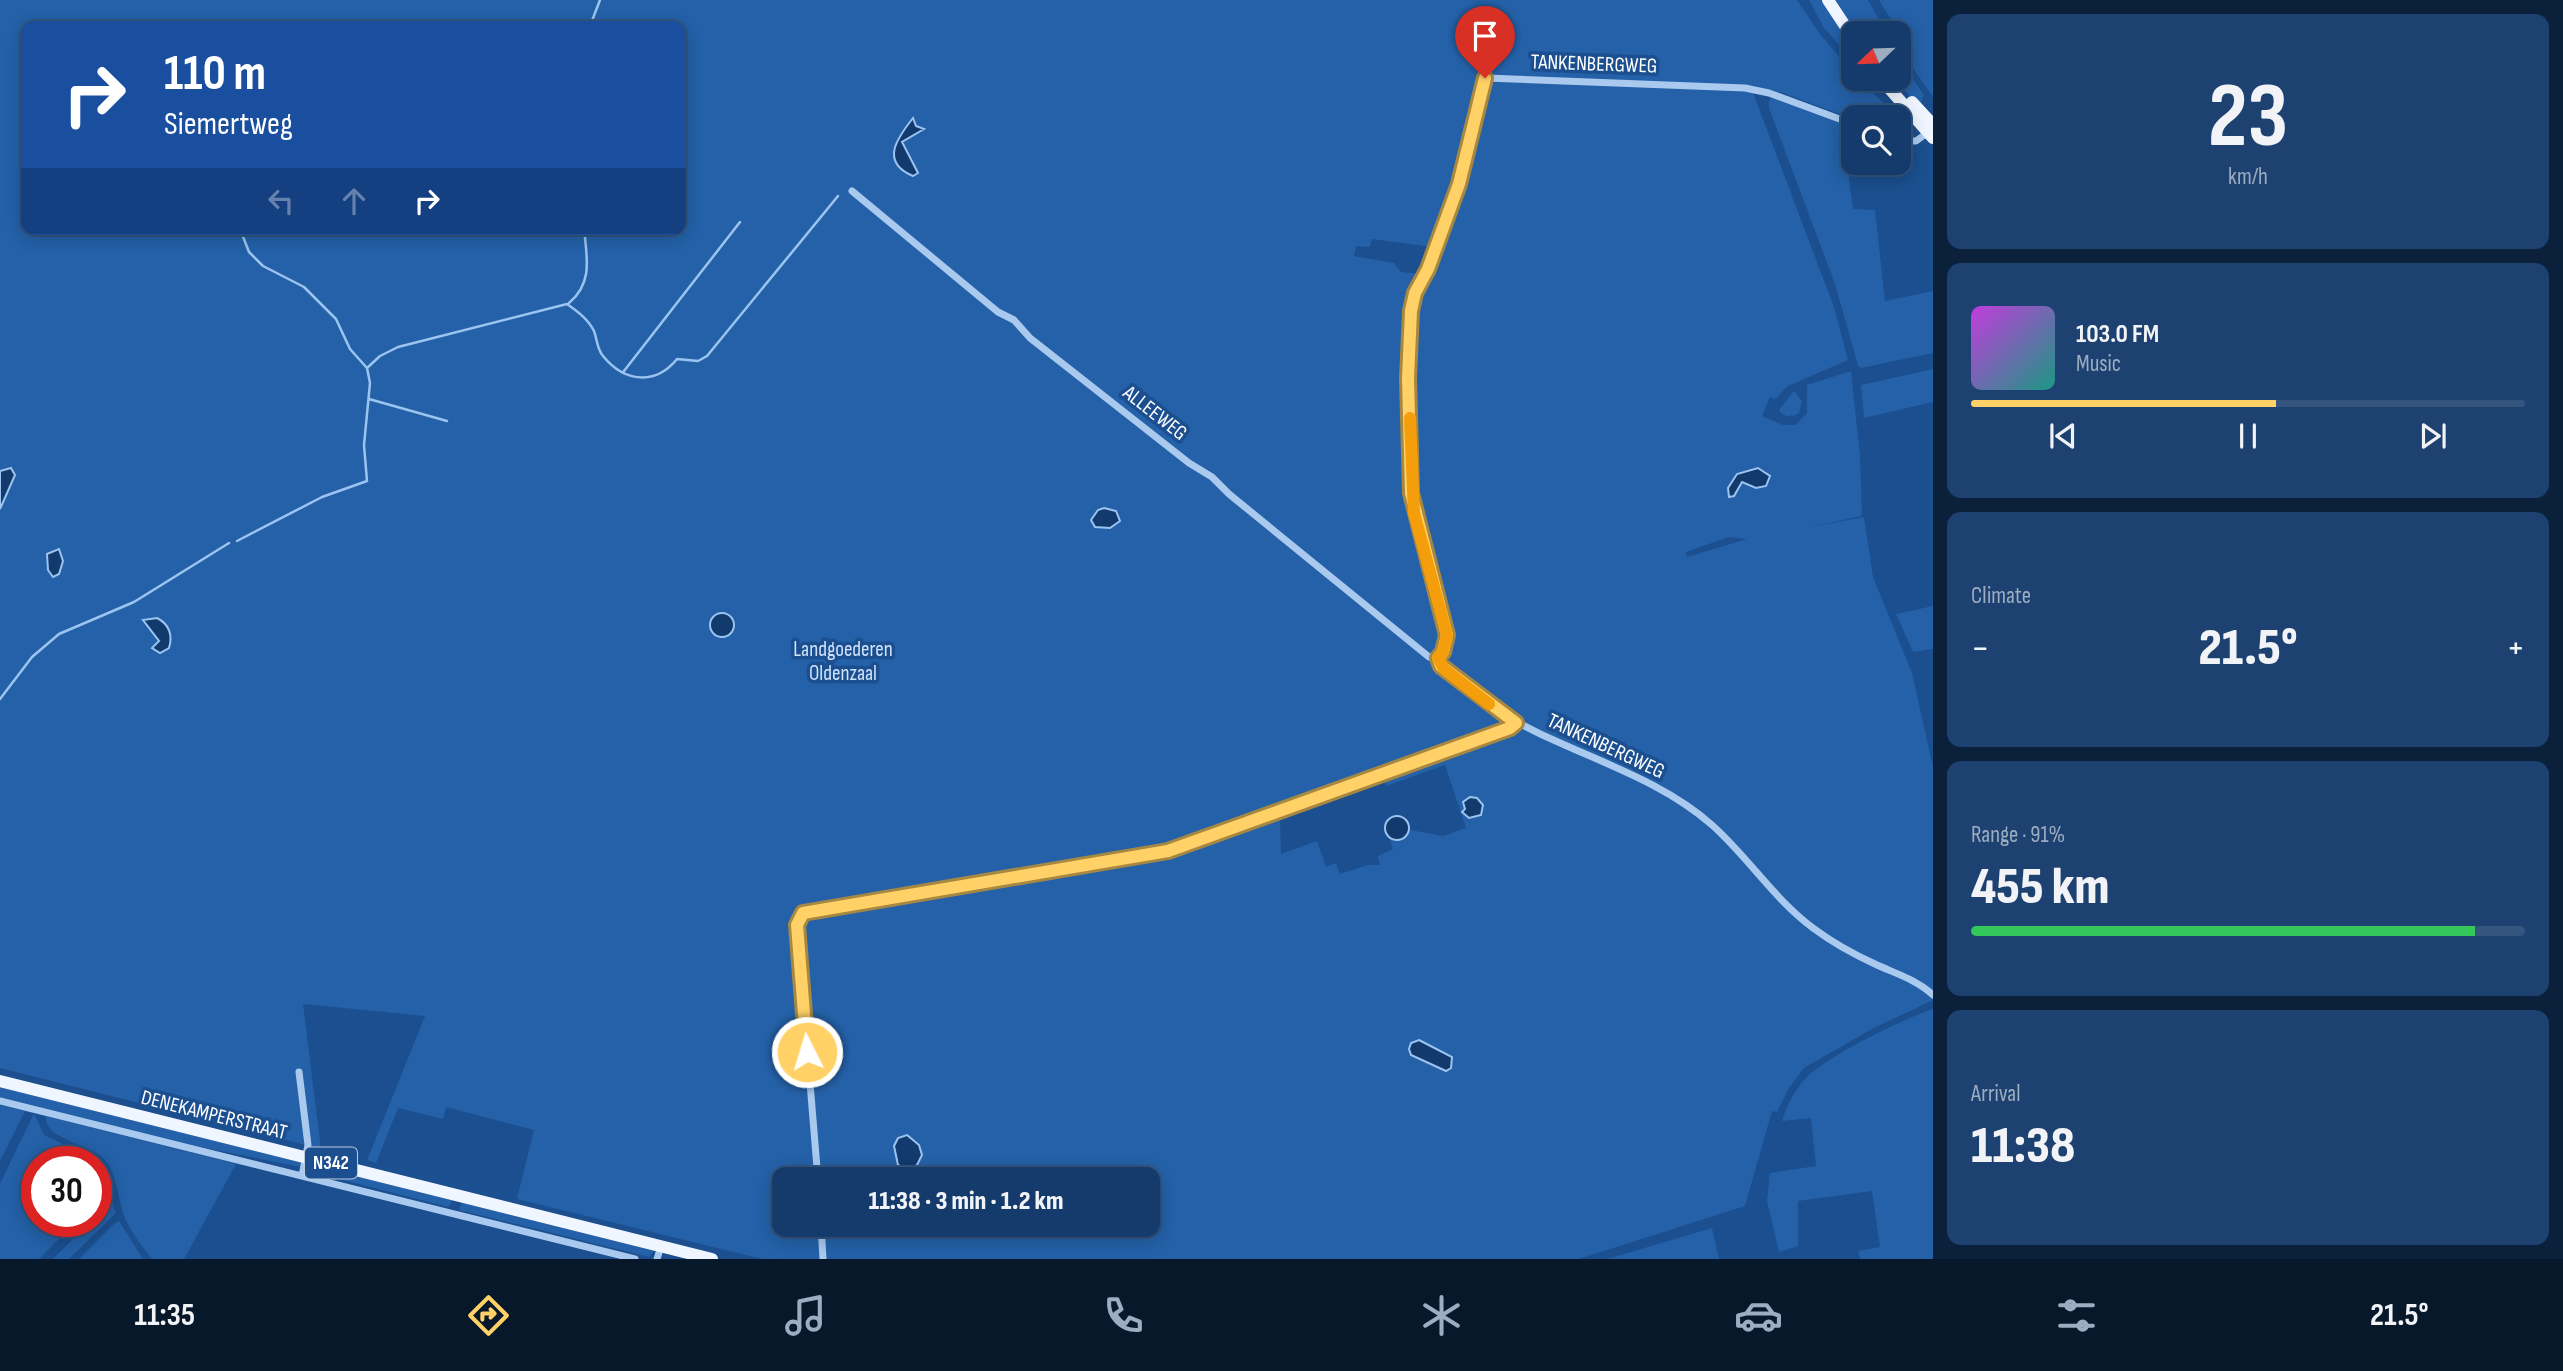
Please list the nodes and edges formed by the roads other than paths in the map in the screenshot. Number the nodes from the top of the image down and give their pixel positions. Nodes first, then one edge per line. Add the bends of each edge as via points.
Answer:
1 (1828, 0) edge
2 (1842, 21) edge
3 (1893, 91) edge
4 (1900, 91) edge
5 (1841, 120) edge
6 (1932, 131) edge
7 (1911, 141) edge
8 (852, 191) dead end
9 (1438, 658) junction
10 (1516, 723) junction
11 (1933, 995) edge
12 (299, 1072) dead end
13 (0, 1081) edge
14 (0, 1101) edge
15 (308, 1158) junction
16 (817, 1167) edge
17 (302, 1176) junction
18 (458, 1196) junction
19 (451, 1213) junction
20 (822, 1237) edge
21 (661, 1246) junction
22 (635, 1259) edge
23 (657, 1259) edge
24 (712, 1259) edge
25 (824, 1259) edge

1 - 2 main road
3 - 6 main road
4 - 6 main road
5 - 9 street, TANKENBERGWEG via 1745,88 1485,78 1459,184 1411,311 1411,493 1447,635
6 - 7 street
8 - 9 street, ALLEEWEG via 1429,656
9 - 10 street, TANKENBERGWEG via 1453,677
10 - 11 street, TANKENBERGWEG via 1667,794 1710,824 1814,929
10 - 16 street via 1168,851 803,913 797,925
12 - 15 street
13 - 15 main road, DENEKAMPERSTRAAT / N342
14 - 17 street, DENEKAMPERSTRAAT
15 - 17 street
15 - 18 main road, DENEKAMPERSTRAAT / N342
17 - 19 street, DENEKAMPERSTRAAT
18 - 19 street
18 - 21 main road, DENEKAMPERSTRAAT / N342
19 - 22 street, DENEKAMPERSTRAAT
20 - 25 street
21 - 23 street
21 - 24 main road, DENEKAMPERSTRAAT / N342

